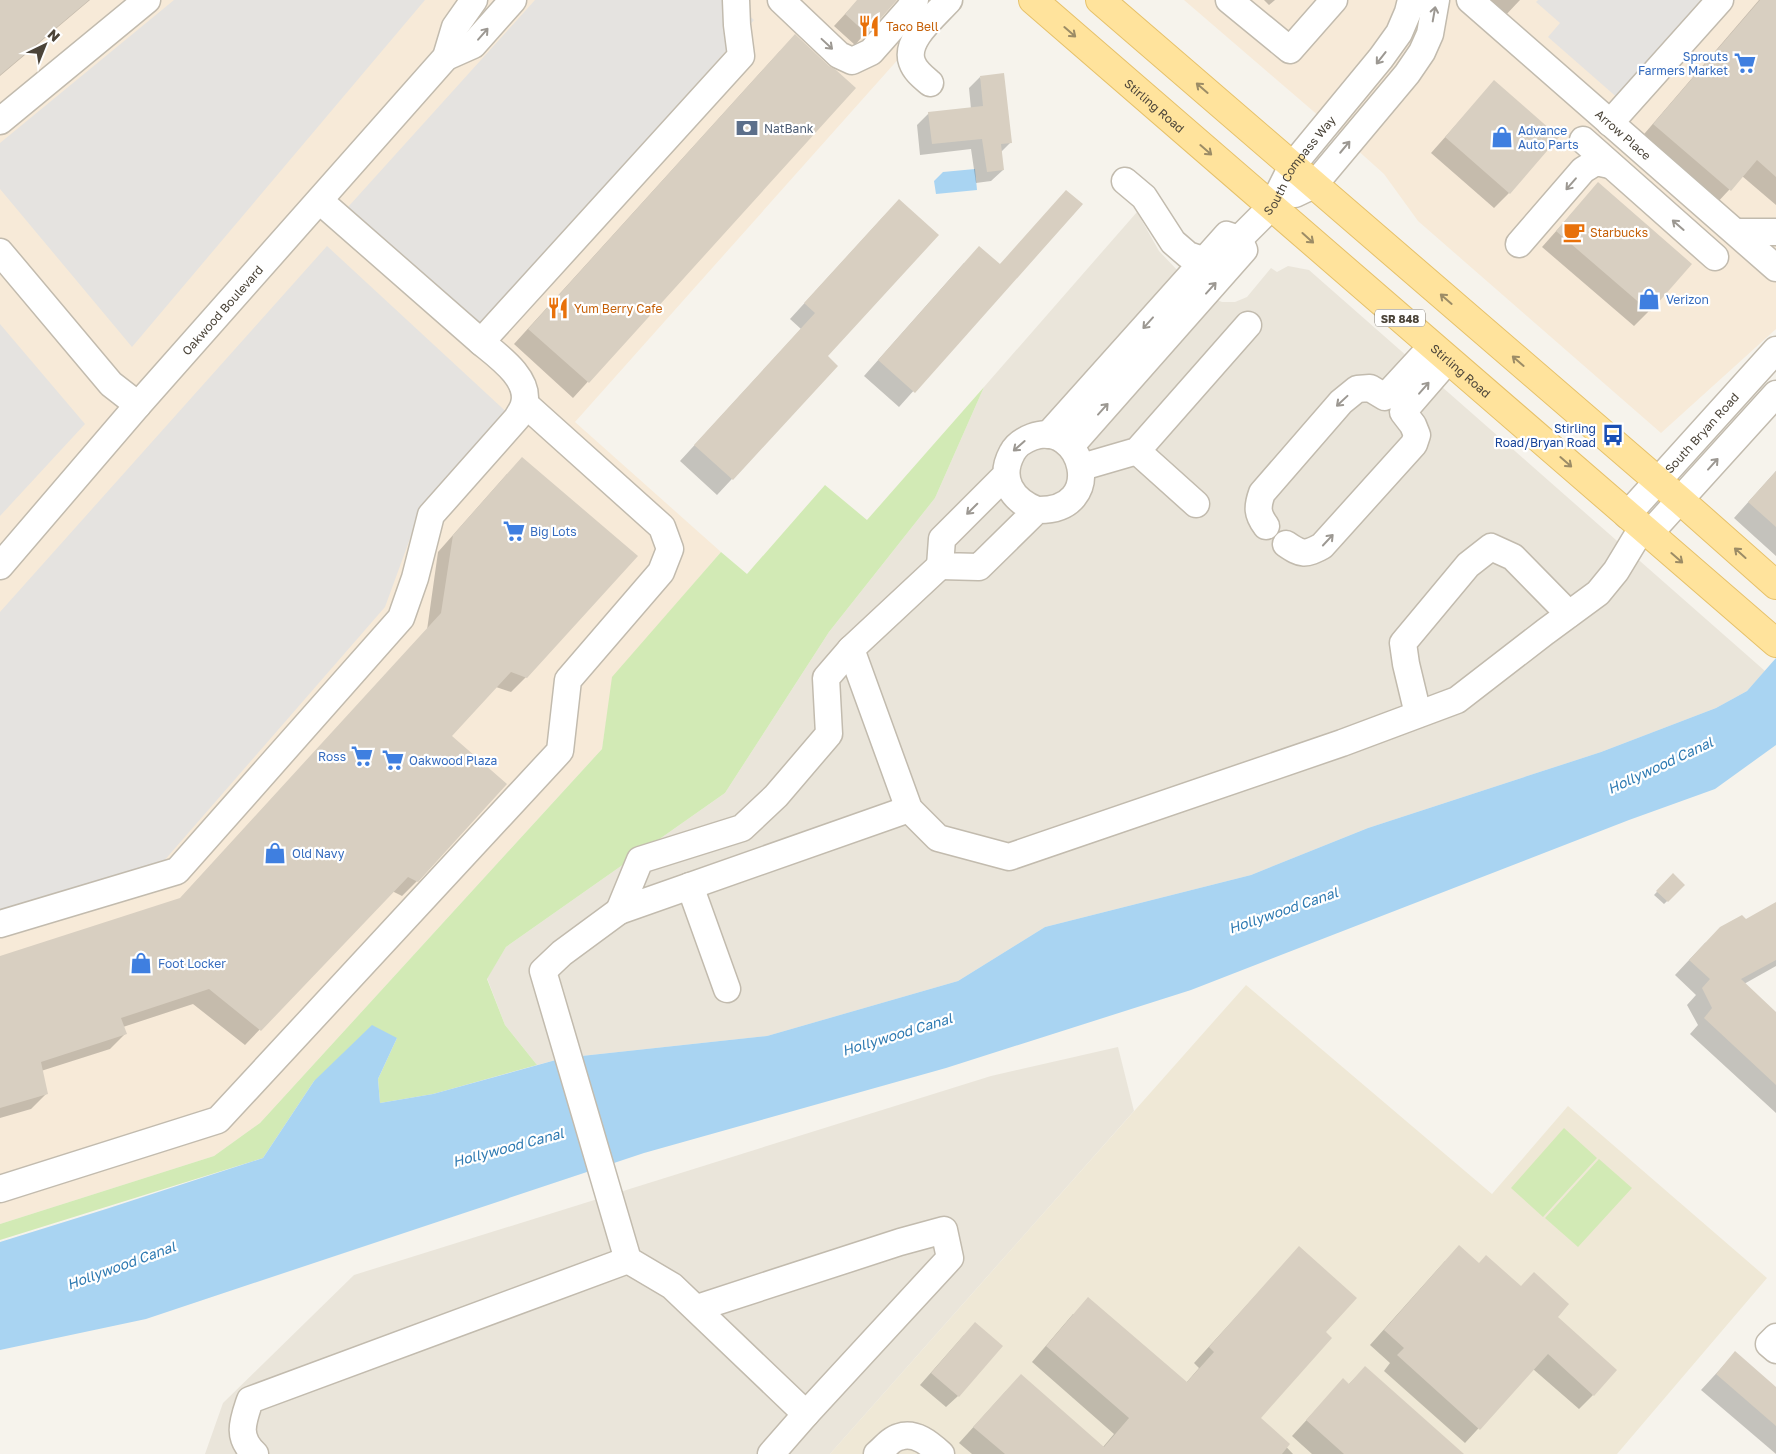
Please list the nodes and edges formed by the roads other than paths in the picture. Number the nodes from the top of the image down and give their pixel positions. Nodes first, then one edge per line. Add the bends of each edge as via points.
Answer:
1 (147, 0) edge
2 (474, 0) edge
3 (513, 0) edge
4 (736, 0) edge
5 (915, 0) edge
6 (949, 0) edge
7 (1033, 0) edge
8 (1100, 0) edge
9 (1229, 0) edge
10 (1334, 0) edge
11 (1411, 0) edge
12 (1436, 0) edge
13 (1470, 0) edge
14 (1720, 0) edge
15 (786, 5) edge
16 (446, 57) junction
17 (930, 82) dead end
18 (0, 121) edge
19 (1610, 123) junction
20 (1583, 140) dead end
21 (1292, 166) junction
22 (1610, 166) junction
23 (1126, 182) dead end
24 (1314, 185) junction
25 (320, 201) junction
26 (1272, 206) junction
27 (1736, 232) junction
28 (1776, 232) edge
29 (1239, 239) junction
30 (1519, 244) dead end
31 (0, 252) edge
32 (1715, 257) dead end
33 (1203, 260) junction
34 (1776, 268) edge
35 (1248, 326) dead end
36 (481, 342) junction
37 (1776, 350) edge
38 (1440, 353) junction
39 (1776, 394) edge
40 (525, 404) junction
41 (1394, 404) junction
42 (138, 405) junction
43 (1048, 435) junction
44 (1137, 450) junction
45 (1076, 456) junction
46 (1006, 475) junction
47 (1657, 481) junction
48 (1680, 500) junction
49 (1196, 504) dead end
50 (1037, 510) junction
51 (1639, 525) junction
52 (1266, 526) dead end
53 (1286, 544) dead end
54 (0, 566) edge
55 (940, 566) junction
56 (1776, 586) edge
57 (1569, 614) junction
58 (1775, 643) edge
59 (851, 648) junction
60 (1418, 714) junction
61 (909, 809) junction
62 (690, 886) junction
63 (619, 911) junction
64 (0, 924) edge
65 (727, 989) dead end
66 (0, 1189) edge
67 (628, 1260) junction
68 (697, 1308) junction
69 (1776, 1337) edge
70 (1776, 1350) edge
71 (806, 1414) junction
72 (255, 1454) edge
73 (771, 1454) edge
74 (877, 1454) edge
75 (941, 1454) edge

1 - 18 street
2 - 16 street, Oakwood Boulevard via 455,27
16 -> 3 street, Oakwood Boulevard via 473,45
4 - 36 street via 741,56
15 -> 5 street via 839,55 852,61 871,52
6 - 17 street via 916,37 911,48 912,63
7 -> 26 main road, Stirling Road / SR 848
21 -> 8 main road
9 - 10 street via 1290,50
11 -> 21 street, South Compass Way via 1395,39
24 -> 12 street, South Compass Way via 1422,52 1430,34
13 - 19 street, Arrow Place
14 - 19 street
16 - 25 street, Oakwood Boulevard
19 - 27 street, Arrow Place
20 - 22 street
21 - 24 main road
21 - 26 street, South Compass Way
22 -> 30 street via 1596,162 1583,170
32 -> 22 street
23 - 33 street via 1144,198 1173,242 1188,255
24 - 26 street, South Compass Way
47 -> 24 main road
25 - 36 street
25 - 42 street, Oakwood Boulevard
26 - 29 street
26 -> 38 main road, Stirling Road / SR 848
27 - 28 street
27 - 34 street, Arrow Place
29 - 33 street via 1227,235
45 -> 29 street via 1244,250
31 - 42 street via 111,384
33 -> 43 street
35 - 44 street
36 - 40 street via 509,365 520,379
37 - 47 street, South Bryan Road
38 - 41 street
38 -> 51 main road, Stirling Road / SR 848
48 -> 39 street
40 - 64 street via 517,418 431,515 401,618 177,871
40 - 66 street via 662,527 670,548 661,572 568,680 560,751 218,1120
41 -> 52 street via 1370,388 1356,389 1341,402 1262,493 1257,507
53 -> 41 street via 1299,553 1309,553 1322,546 1414,444 1417,434 1413,425
42 - 54 street, Oakwood Boulevard
43 - 45 street via 1060,438
43 -> 46 street via 1023,441 1014,450
44 - 45 street
44 - 49 street
45 - 50 street via 1082,479 1078,491 1061,507
46 - 50 street via 1016,498
46 -> 55 street via 942,539
47 - 48 main road
47 - 51 street, South Bryan Road
48 - 51 street
56 -> 48 main road
50 - 55 street via 979,567
51 - 57 street via 1616,571 1598,593
51 -> 58 main road, Stirling Road / SR 848
55 - 59 street
57 - 60 street via 1457,700
57 - 60 street via 1514,557 1490,547 1468,565 1404,643
59 - 61 street
59 - 63 street via 826,678 829,734 776,796 742,828 640,860
60 - 61 street via 1342,743 1008,856 938,838
61 - 62 street
62 - 63 street
62 - 65 street
63 - 67 street via 543,971
67 - 68 street via 672,1286
67 - 72 street via 250,1400 242,1426 247,1448
68 - 71 street
68 - 71 street via 944,1230 950,1258
69 - 70 street via 1769,1344
71 - 73 street
74 - 75 street via 897,1437 909,1435 928,1442

